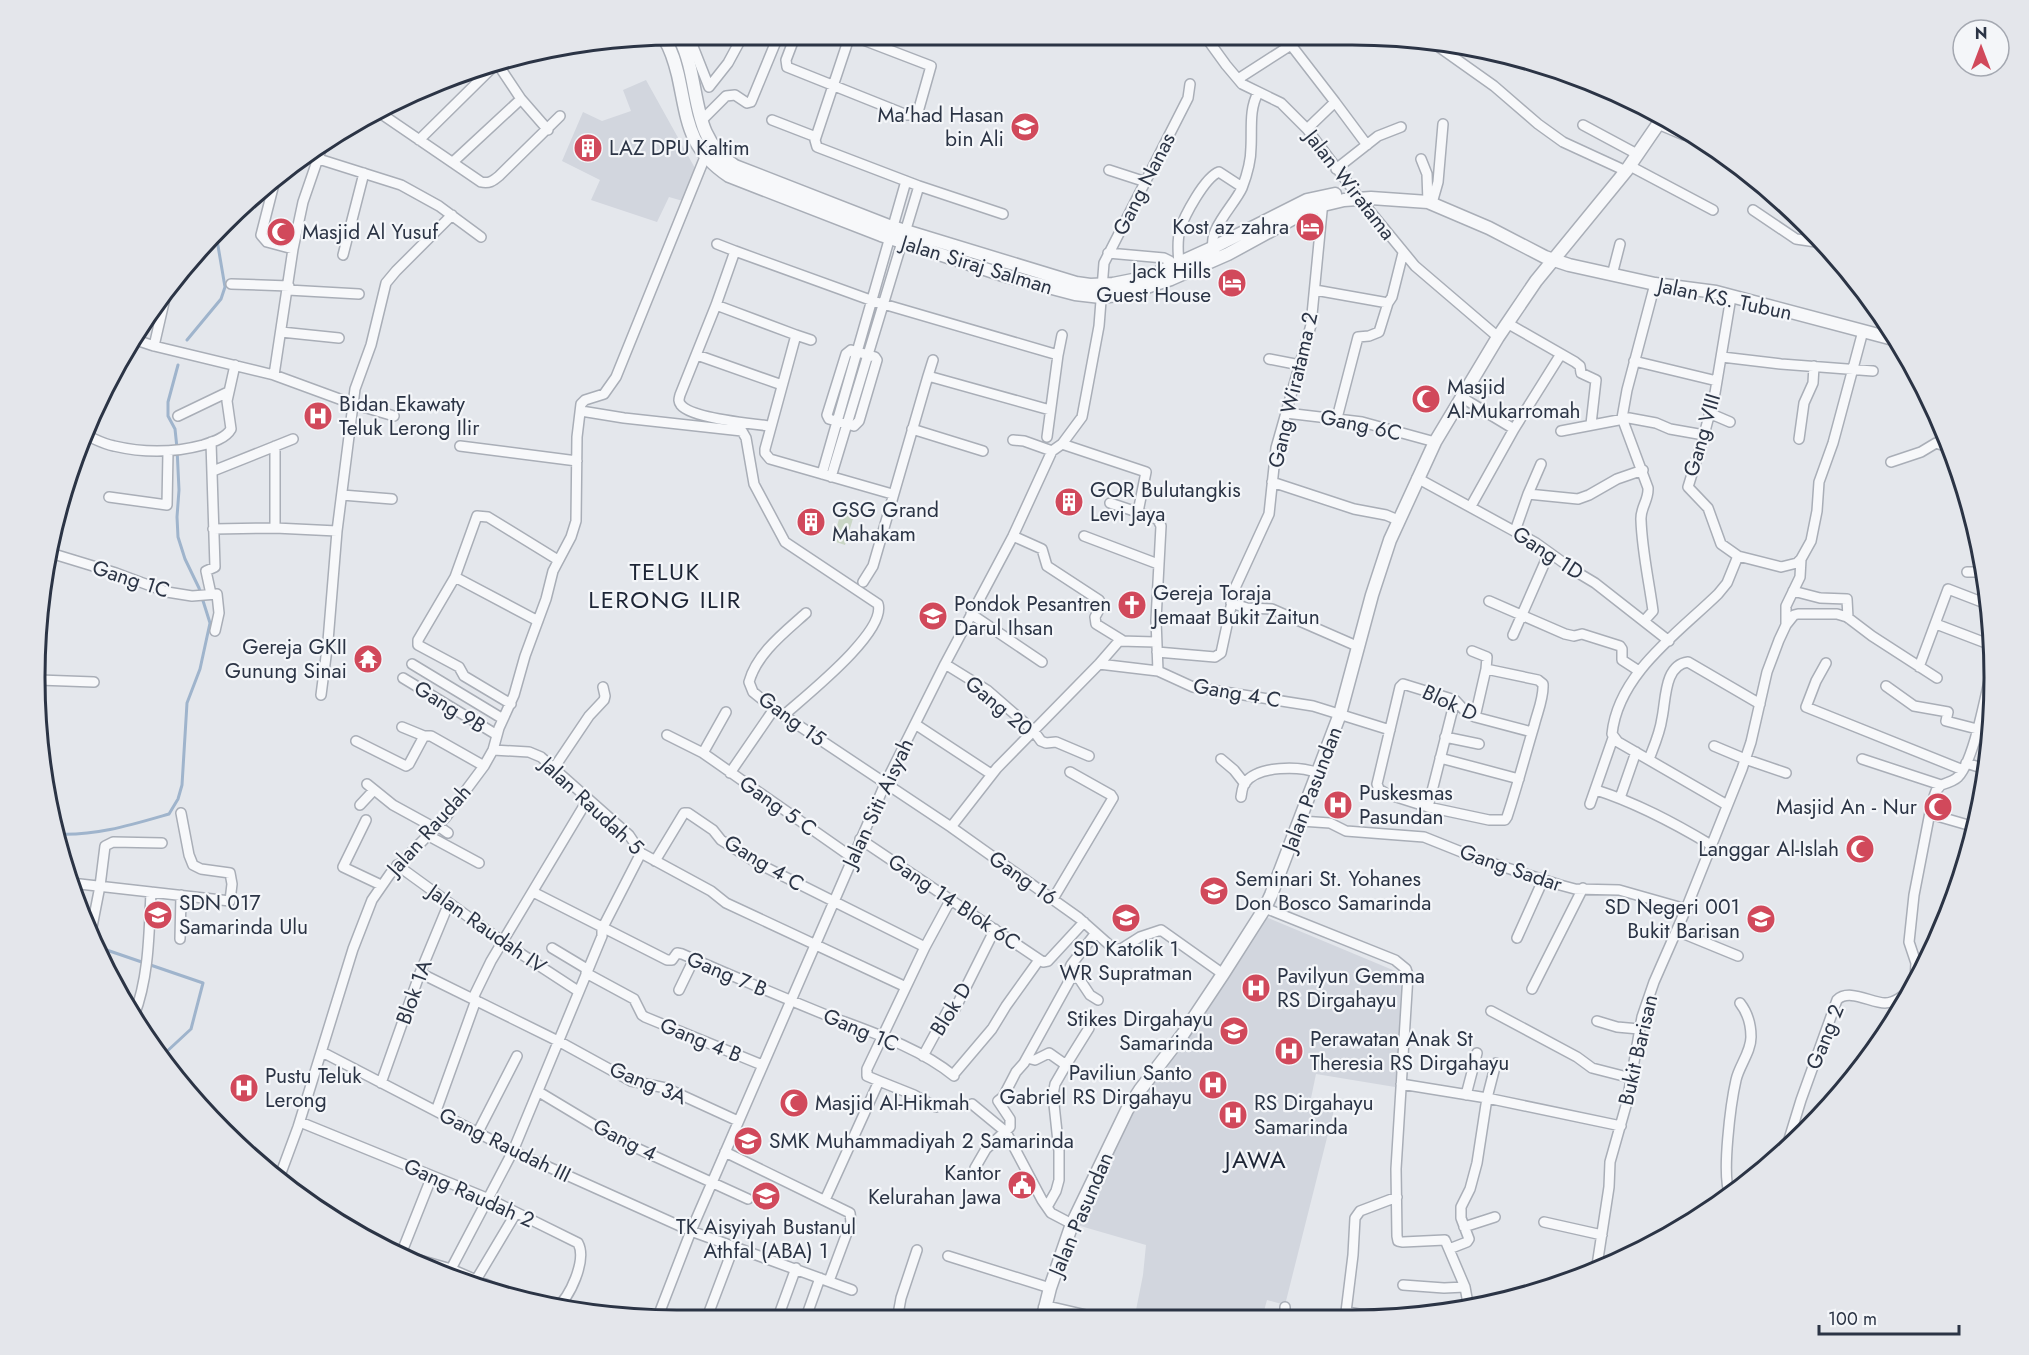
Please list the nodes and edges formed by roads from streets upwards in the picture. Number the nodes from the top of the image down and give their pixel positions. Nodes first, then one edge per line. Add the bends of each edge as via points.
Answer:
1 (668, 45) edge
2 (685, 45) edge
3 (687, 45) edge
4 (738, 45) edge
5 (775, 45) edge
6 (792, 45) edge
7 (847, 45) edge
8 (876, 45) edge
9 (1212, 45) edge
10 (1291, 45) joint
11 (1447, 52) edge
12 (502, 71) edge
13 (484, 76) edge
14 (1238, 79) junction
15 (1190, 84) dead end
16 (833, 85) junction
17 (710, 87) junction
18 (1258, 93) junction
19 (521, 99) junction
20 (1335, 102) junction
21 (697, 103) junction
22 (685, 111) junction
23 (560, 116) dead end
24 (385, 117) edge
25 (772, 120) dead end
26 (701, 121) junction
27 (1443, 124) dead end
28 (1583, 125) dead end
29 (1658, 125) edge
30 (1401, 127) dead end
31 (1307, 129) junction
32 (548, 130) junction
33 (816, 137) junction
34 (419, 140) junction
35 (1367, 145) junction
36 (1637, 154) junction
37 (705, 157) junction
38 (318, 158) joint
39 (1421, 159) dead end
40 (453, 162) junction
41 (1336, 169) junction
42 (1628, 169) junction
43 (1109, 170) dead end
44 (364, 173) junction
45 (906, 181) junction
46 (1146, 182) junction
47 (919, 186) junction
48 (1242, 187) junction
49 (272, 192) edge
50 (1363, 197) junction
51 (1324, 200) junction
52 (1430, 203) junction
53 (1713, 210) dead end
54 (1753, 210) dead end
55 (1003, 214) dead end
56 (452, 215) junction
57 (897, 235) junction
58 (481, 237) dead end
59 (1809, 241) edge
60 (717, 244) dead end
61 (1620, 244) dead end
62 (293, 249) junction
63 (735, 251) junction
64 (1108, 253) junction
65 (1403, 253) junction
66 (1215, 254) junction
67 (343, 255) dead end
68 (1552, 260) junction
69 (1176, 265) junction
70 (1612, 275) junction
71 (1655, 284) junction
72 (231, 285) dead end
73 (289, 288) junction
74 (1315, 290) junction
75 (1101, 291) junction
76 (359, 294) dead end
77 (1731, 297) junction
78 (873, 301) junction
79 (1388, 303) junction
80 (883, 304) junction
81 (716, 305) junction
82 (162, 312) edge
83 (1507, 323) junction
84 (1863, 331) junction
85 (281, 332) junction
86 (796, 335) junction
87 (1062, 335) dead end
88 (1884, 336) edge
89 (1498, 337) junction
90 (339, 338) dead end
91 (811, 340) dead end
92 (142, 342) edge
93 (154, 346) junction
94 (862, 353) junction
95 (1561, 354) junction
96 (697, 355) junction
97 (1058, 355) junction
98 (1722, 357) junction
99 (1269, 359) dead end
100 (933, 360) dead end
101 (1634, 361) junction
102 (234, 365) junction
103 (1300, 365) junction
104 (1814, 366) junction
105 (1852, 370) junction
106 (1873, 371) dead end
107 (274, 375) junction
108 (928, 376) junction
109 (1717, 381) junction
110 (782, 385) junction
111 (228, 392) junction
112 (1461, 397) junction
113 (353, 404) junction
114 (1050, 410) junction
115 (581, 411) junction
116 (1710, 412) junction
117 (1287, 413) junction
118 (178, 416) dead end
119 (394, 416) dead end
120 (1336, 418) junction
121 (1622, 418) junction
122 (1730, 422) dead end
123 (842, 423) junction
124 (1592, 424) junction
125 (770, 426) junction
126 (912, 429) junction
127 (1514, 429) junction
128 (1561, 431) dead end
129 (1704, 435) junction
130 (1047, 437) dead end
131 (92, 438) edge
132 (293, 439) dead end
133 (1799, 439) dead end
134 (1013, 440) dead end
135 (211, 442) junction
136 (1435, 442) junction
137 (1062, 444) junction
138 (1939, 444) edge
139 (275, 446) junction
140 (460, 446) dead end
141 (983, 451) dead end
142 (1052, 451) junction
143 (170, 452) junction
144 (577, 461) junction
145 (1891, 462) dead end
146 (1541, 464) dead end
147 (1643, 470) junction
148 (213, 471) junction
149 (826, 475) junction
150 (1417, 478) junction
151 (1272, 482) junction
152 (892, 494) junction
153 (1528, 494) junction
154 (342, 495) junction
155 (108, 497) dead end
156 (392, 499) dead end
157 (1110, 504) dead end
158 (1471, 506) junction
159 (1138, 512) junction
160 (1398, 520) junction
161 (275, 528) junction
162 (213, 529) junction
163 (337, 531) junction
164 (1515, 531) junction
165 (1013, 536) junction
166 (1084, 536) dead end
167 (1549, 553) junction
168 (57, 555) edge
169 (1738, 556) junction
170 (1802, 559) junction
171 (558, 560) junction
172 (1158, 564) junction
173 (1967, 572) dead end
174 (1975, 572) edge
175 (455, 577) junction
176 (863, 582) dead end
177 (1793, 591) junction
178 (213, 594) junction
179 (1489, 601) dead end
180 (1980, 601) edge
181 (1231, 603) junction
182 (806, 612) dead end
183 (971, 614) junction
184 (1521, 616) junction
185 (1848, 618) junction
186 (538, 621) junction
187 (1644, 621) junction
188 (1936, 624) junction
189 (1786, 625) junction
190 (215, 631) dead end
191 (1513, 635) dead end
192 (1122, 640) junction
193 (1669, 641) junction
194 (1983, 642) edge
195 (1157, 647) junction
196 (1359, 647) junction
197 (1473, 651) dead end
198 (1042, 662) dead end
199 (1826, 663) dead end
200 (412, 664) dead end
201 (945, 664) junction
202 (1099, 664) junction
203 (1919, 668) junction
204 (1486, 669) junction
205 (1158, 671) junction
206 (1639, 671) junction
207 (403, 678) dead end
208 (1937, 678) dead end
209 (45, 680) edge
210 (94, 682) dead end
211 (1886, 686) dead end
212 (603, 687) dead end
213 (321, 695) dead end
214 (1455, 700) junction
215 (511, 704) junction
216 (1760, 704) junction
217 (1983, 704) edge
218 (774, 709) junction
219 (726, 712) dead end
220 (1340, 714) junction
221 (783, 716) junction
222 (1475, 717) junction
223 (503, 719) junction
224 (915, 724) junction
225 (402, 726) dead end
226 (1977, 729) junction
227 (1033, 730) junction
228 (1390, 730) junction
229 (1532, 732) junction
230 (497, 735) junction
231 (667, 735) dead end
232 (424, 736) junction
233 (1445, 737) junction
234 (1613, 738) junction
235 (356, 741) dead end
236 (1479, 744) dead end
237 (1714, 746) dead end
238 (493, 750) junction
239 (1636, 752) junction
240 (703, 753) junction
241 (1089, 756) dead end
242 (1440, 758) junction
243 (1221, 759) dead end
244 (1649, 759) junction
245 (1745, 759) junction
246 (1862, 759) dead end
247 (484, 766) junction
248 (1965, 766) junction
249 (554, 768) junction
250 (1978, 768) edge
251 (1070, 772) dead end
252 (730, 773) junction
253 (1318, 773) junction
254 (1786, 773) dead end
255 (991, 774) junction
256 (1519, 779) junction
257 (885, 784) junction
258 (1245, 784) junction
259 (1941, 785) junction
260 (1596, 790) junction
261 (1241, 797) dead end
262 (1620, 798) junction
263 (588, 799) junction
264 (1590, 804) dead end
265 (360, 805) dead end
266 (1727, 805) junction
267 (1428, 807) junction
268 (181, 813) dead end
269 (1930, 814) junction
270 (366, 820) dead end
271 (1300, 821) junction
272 (1966, 824) edge
273 (951, 827) junction
274 (433, 830) junction
275 (448, 833) dead end
276 (860, 839) junction
277 (162, 843) dead end
278 (1711, 845) junction
279 (641, 853) junction
280 (853, 858) junction
281 (655, 861) junction
282 (479, 863) dead end
283 (397, 865) junction
284 (1543, 880) junction
285 (80, 884) edge
286 (381, 885) junction
287 (100, 886) junction
288 (1583, 888) junction
289 (151, 892) junction
290 (533, 892) junction
291 (181, 895) junction
292 (951, 899) junction
293 (1053, 899) junction
294 (833, 901) junction
295 (449, 903) junction
296 (1265, 908) junction
297 (1686, 909) junction
298 (93, 921) edge
299 (1084, 921) junction
300 (602, 929) junction
301 (995, 929) junction
302 (1677, 931) junction
303 (1095, 934) junction
304 (1517, 938) dead end
305 (180, 939) dead end
306 (503, 942) junction
307 (814, 945) junction
308 (925, 947) junction
309 (552, 948) dead end
310 (1738, 956) dead end
311 (694, 959) junction
312 (1044, 960) junction
313 (1916, 963) edge
314 (586, 971) junction
315 (420, 973) junction
316 (1222, 974) junction
317 (1072, 976) junction
318 (906, 987) junction
319 (1532, 989) dead end
320 (679, 990) dead end
321 (578, 991) junction
322 (474, 999) junction
323 (1896, 999) edge
324 (790, 1000) junction
325 (1098, 1000) dead end
326 (1740, 1003) dead end
327 (138, 1006) edge
328 (1491, 1011) dead end
329 (1597, 1021) dead end
330 (1089, 1028) dead end
331 (1639, 1029) junction
332 (883, 1037) junction
333 (560, 1042) junction
334 (322, 1052) junction
335 (1477, 1053) dead end
336 (517, 1056) dead end
337 (928, 1058) junction
338 (1028, 1058) junction
339 (1496, 1063) dead end
340 (762, 1065) junction
341 (1066, 1065) junction
342 (1631, 1078) junction
343 (879, 1082) junction
344 (381, 1083) junction
345 (1401, 1084) junction
346 (538, 1092) junction
347 (1466, 1095) junction
348 (1487, 1098) junction
349 (972, 1104) dead end
350 (936, 1107) dead end
351 (436, 1111) junction
352 (738, 1121) junction
353 (300, 1122) junction
354 (1621, 1126) junction
355 (478, 1132) junction
356 (1005, 1132) junction
357 (1791, 1132) edge
358 (513, 1151) junction
359 (725, 1152) junction
360 (975, 1168) dead end
361 (282, 1171) edge
362 (432, 1176) junction
363 (713, 1183) junction
364 (1727, 1186) edge
365 (1397, 1197) junction
366 (489, 1199) junction
367 (748, 1199) dead end
368 (825, 1200) junction
369 (1047, 1207) junction
370 (516, 1213) junction
371 (1495, 1218) dead end
372 (1544, 1222) dead end
373 (1072, 1224) junction
374 (1464, 1227) junction
375 (691, 1231) junction
376 (1602, 1234) junction
377 (734, 1246) junction
378 (403, 1247) edge
379 (1449, 1249) junction
380 (917, 1250) dead end
381 (948, 1256) dead end
382 (1598, 1260) edge
383 (452, 1268) edge
384 (796, 1268) junction
385 (478, 1277) edge
386 (824, 1280) junction
387 (1403, 1285) dead end
388 (1466, 1287) junction
389 (1050, 1288) junction
390 (852, 1290) dead end
391 (1468, 1299) edge
392 (564, 1300) edge
393 (1045, 1307) junction
394 (1285, 1307) dead end
395 (660, 1310) edge
396 (710, 1310) edge
397 (781, 1310) edge
398 (810, 1310) edge
399 (899, 1310) edge
400 (1044, 1310) edge
401 (1058, 1310) edge
402 (1285, 1310) edge
403 (1347, 1310) edge

1 - 22 street, Jalan Siraj Salman
2 - 21 street, Jalan Siraj Salman
3 - 17 street
4 - 17 street
5 - 26 street via 751,102 735,95 726,96
6 - 16 street via 787,68
7 - 16 street
8 - 16 street via 932,66 918,112 906,115
9 - 14 street, Jalan Wiratama
10 - 14 street
10 - 20 street
11 - 42 street via 1563,142
12 - 19 street
13 - 34 street
14 - 18 street, Jalan Wiratama
15 - 46 street, Gang Nanas via 1188,98
16 - 33 street
17 - 21 street
18 - 31 street, Jalan Wiratama via 1281,103
18 - 48 street via 1253,103 1251,151
19 - 32 street
19 - 40 street
20 - 31 street
20 - 35 street
21 - 22 street
21 - 26 street, Jalan Siraj Salman
22 - 37 street, Jalan Siraj Salman via 695,143
23 - 32 street
24 - 34 street
25 - 33 street
26 - 57 street, Jalan Siraj Salman via 717,152 735,166
27 - 52 street via 1438,182
28 - 36 street
29 - 36 street, Jalan Pasundan
30 - 35 street
31 - 41 street, Jalan Wiratama
32 - 40 street via 491,182 481,182
33 - 45 street via 819,149
34 - 40 street
35 - 41 street
36 - 42 street, Jalan Pasundan
37 - 57 street, Jalan Siraj Salman via 736,180
37 - 115 street via 616,377 604,394 583,401
38 - 44 street
38 - 62 street
39 - 52 street
41 - 50 street, Jalan Wiratama
42 - 53 street
42 - 68 street, Jalan Pasundan
43 - 46 street
44 - 56 street via 401,185
44 - 67 street
45 - 47 street
45 - 57 street
46 - 64 street, Gang Nanas
47 - 55 street
47 - 57 street
48 - 66 street via 1213,236
48 - 69 street via 1219,172 1209,178 1179,231
49 - 62 street via 261,235 267,242
50 - 51 street, Jalan Siraj Salman
50 - 52 street, Jalan Siraj Salman
50 - 65 street, Jalan Wiratama
51 - 66 street, Jalan Siraj Salman via 1303,202
51 - 74 street, Gang Wiratama 2
52 - 68 street, Jalan Siraj Salman
54 - 59 street via 1796,239
56 - 58 street
56 - 113 street via 386,283
57 - 75 street, Jalan Siraj Salman
57 - 78 street
57 - 80 street
60 - 63 street
61 - 70 street
62 - 73 street
63 - 78 street
63 - 81 street
64 - 69 street via 1164,258
64 - 75 street, Gang Nanas via 1102,269
65 - 79 street
65 - 89 street, Jalan Wiratama
66 - 69 street, Jalan Siraj Salman
66 - 75 street, Jalan Siraj Salman via 1156,284 1125,294
68 - 70 street, Jalan KS. Tubun
68 - 83 street, Jalan Pasundan
69 - 75 street, Jalan Siraj Salman
70 - 71 street, Jalan KS. Tubun
71 - 77 street, Jalan KS. Tubun
71 - 101 street
72 - 73 street
73 - 76 street
73 - 85 street
74 - 79 street
74 - 103 street, Gang Wiratama 2
75 - 137 street via 1082,417
77 - 84 street, Jalan KS. Tubun
77 - 98 street, Gang VIII
78 - 80 street
78 - 94 street
79 - 120 street via 1379,332 1357,339
80 - 94 street
80 - 97 street
81 - 86 street
81 - 96 street
82 - 93 street
83 - 89 street, Jalan Pasundan
83 - 95 street
84 - 88 street, Jalan KS. Tubun
84 - 105 street, Bukit Barisan
85 - 90 street
85 - 107 street
86 - 91 street
86 - 110 street
87 - 97 street
89 - 112 street, Jalan Pasundan
92 - 93 street
93 - 102 street
94 - 123 street
94 - 123 street via 849,350 846,354 827,415
94 - 123 street via 876,358 877,364 858,424
95 - 124 street via 1578,364 1581,373 1596,380
95 - 127 street
96 - 110 street
96 - 125 street via 679,398 681,406 715,418
97 - 114 street
98 - 104 street
98 - 109 street, Gang VIII
99 - 103 street
100 - 108 street
101 - 109 street
101 - 121 street
102 - 107 street
102 - 111 street
103 - 117 street, Gang Wiratama 2
104 - 105 street
104 - 133 street
105 - 106 street
105 - 170 street, Bukit Barisan via 1819,482 1811,541
107 - 113 street
108 - 114 street
108 - 126 street
109 - 116 street, Gang VIII
110 - 125 street
111 - 118 street
111 - 135 street via 231,429
112 - 127 street
112 - 136 street, Jalan Pasundan
113 - 119 street
113 - 154 street
114 - 130 street
115 - 144 street, Jalan Raudah
115 - 221 street via 742,430 754,484 785,542 878,604 879,614 859,646
116 - 122 street
116 - 129 street, Gang VIII
117 - 120 street, Gang 6C
117 - 151 street, Gang Wiratama 2 via 1275,453
120 - 136 street, Gang 6C
121 - 124 street
121 - 129 street via 1637,418
121 - 147 street
123 - 149 street
124 - 128 street
125 - 149 street via 765,449 770,459
126 - 141 street
126 - 152 street
127 - 158 street
129 - 169 street, Gang VIII via 1688,487 1708,508 1722,544
131 - 143 street via 113,446
132 - 139 street
134 - 142 street
135 - 143 street
135 - 148 street
136 - 150 street, Jalan Pasundan
137 - 142 street
137 - 159 street via 1146,472
138 - 145 street
139 - 148 street
139 - 161 street
140 - 144 street
142 - 165 street, Jalan Siti Aisyah
143 - 155 street via 166,505
144 - 171 street, Jalan Raudah via 576,521
146 - 153 street
147 - 153 street via 1578,499
147 - 187 street via 1648,495 1641,521 1653,611
148 - 162 street
149 - 152 street
150 - 158 street, Gang 1D
150 - 160 street, Jalan Pasundan
151 - 160 street
151 - 181 street, Gang Wiratama 2 via 1267,519
152 - 176 street via 873,566
153 - 164 street
154 - 156 street
154 - 163 street
157 - 159 street
158 - 164 street, Gang 1D
159 - 172 street via 1160,523
160 - 196 street, Jalan Pasundan
161 - 162 street
161 - 163 street
162 - 178 street via 216,567 206,571
163 - 213 street
164 - 167 street, Gang 1D
165 - 183 street, Jalan Siti Aisyah
165 - 192 street via 1042,549 1047,566 1099,600 1096,624
166 - 172 street
167 - 184 street
167 - 187 street, Gang 1D
168 - 178 street, Gang 1C via 182,596
169 - 170 street via 1781,567
169 - 193 street via 1727,583
170 - 177 street, Bukit Barisan
171 - 175 street via 480,515 476,516
171 - 186 street, Jalan Raudah
172 - 195 street
173 - 174 street
175 - 186 street
175 - 215 street via 418,644
177 - 185 street via 1847,599
177 - 189 street, Bukit Barisan via 1786,606
178 - 190 street via 219,613
179 - 184 street
180 - 188 street via 1948,589
181 - 195 street, Gang Wiratama 2 via 1219,656
181 - 196 street via 1272,609
182 - 218 street, Gang 15 via 768,649 750,677 751,689
183 - 198 street
183 - 201 street, Jalan Siti Aisyah
184 - 191 street
184 - 206 street via 1565,634 1582,634 1620,646 1622,660
185 - 189 street via 1837,614 1798,614
185 - 203 street
186 - 215 street, Jalan Raudah
187 - 193 street, Gang 1D
188 - 194 street
188 - 203 street
189 - 216 street, Bukit Barisan via 1767,672
192 - 195 street
192 - 202 street
193 - 206 street
195 - 205 street
196 - 220 street, Jalan Pasundan
197 - 204 street via 1486,657
199 - 248 street via 1806,707
200 - 223 street
201 - 224 street, Jalan Siti Aisyah
201 - 227 street, Gang 20 via 987,690
202 - 205 street, Gang 4 C
202 - 227 street
203 - 208 street
204 - 222 street
204 - 229 street via 1542,682
205 - 220 street, Gang 4 C via 1193,687
206 - 234 street via 1622,699
207 - 230 street, Gang 9B
209 - 210 street
211 - 226 street via 1914,706 1948,712 1946,721
212 - 249 street via 604,700
214 - 222 street, Blok D
214 - 228 street, Blok D via 1403,684
214 - 233 street
215 - 223 street, Jalan Raudah
216 - 244 street via 1688,662 1682,663 1668,682 1659,734
216 - 245 street, Bukit Barisan
217 - 226 street
218 - 221 street, Gang 15
218 - 252 street
219 - 240 street
220 - 228 street, Gang 4 C
220 - 253 street, Jalan Pasundan
221 - 257 street, Gang 15
222 - 229 street, Blok D
223 - 230 street, Jalan Raudah
224 - 255 street
224 - 257 street, Jalan Siti Aisyah
225 - 232 street
226 - 248 street
227 - 241 street, Gang 20 via 1044,743 1056,742
227 - 255 street
228 - 267 street via 1379,789
229 - 256 street
230 - 238 street, Jalan Raudah
231 - 240 street, Gang 5 C
232 - 235 street via 406,766
232 - 247 street via 431,736
233 - 236 street
233 - 242 street
234 - 239 street
234 - 260 street
237 - 245 street
238 - 247 street, Jalan Raudah
238 - 249 street, Jalan Raudah 5 via 534,753
239 - 244 street
239 - 262 street
240 - 252 street, Gang 5 C
242 - 256 street
242 - 267 street
243 - 258 street
244 - 266 street
245 - 254 street
245 - 266 street, Bukit Barisan
246 - 259 street
247 - 274 street, Jalan Raudah
248 - 250 street
248 - 259 street via 1954,780
249 - 263 street, Jalan Raudah 5
251 - 293 street via 1113,798
252 - 280 street, Gang 5 C
253 - 258 street via 1308,769 1272,770
253 - 271 street, Jalan Pasundan
255 - 273 street
256 - 267 street via 1505,820
257 - 273 street, Gang 16
257 - 276 street, Jalan Siti Aisyah
258 - 261 street
259 - 269 street
260 - 262 street
260 - 264 street
262 - 278 street
263 - 279 street, Jalan Raudah 5 via 628,835
263 - 290 street
265 - 274 street via 371,787
266 - 278 street, Bukit Barisan
268 - 291 street via 190,861 198,868 229,873 232,884 230,901
269 - 272 street
269 - 313 street via 1909,942
270 - 286 street via 343,867
271 - 284 street, Gang Sadar via 1330,823 1346,831 1424,837
271 - 296 street, Jalan Pasundan
273 - 293 street, Gang 16
274 - 275 street
274 - 282 street
274 - 283 street, Jalan Raudah
276 - 280 street, Jalan Siti Aisyah
276 - 292 street, Gang 14 Blok 6C
277 - 287 street via 108,843 104,848
278 - 297 street, Bukit Barisan
279 - 281 street, Jalan Raudah 5
279 - 300 street
280 - 294 street, Jalan Siti Aisyah
281 - 294 street, Gang 4 C via 684,813 688,813 748,858
281 - 307 street, Jalan Raudah 5 via 726,903
283 - 286 street, Jalan Raudah
283 - 295 street, Jalan Raudah IV
284 - 288 street, Gang Sadar
284 - 304 street
285 - 287 street
286 - 334 street, Jalan Raudah via 353,949
287 - 289 street
287 - 298 street
288 - 297 street, Gang Sadar via 1619,890
288 - 319 street
289 - 291 street
289 - 327 street via 147,959
290 - 300 street
290 - 306 street
291 - 305 street
292 - 301 street, Gang 14 Blok 6C
292 - 308 street
293 - 299 street, Gang 16
294 - 307 street, Jalan Siti Aisyah
294 - 308 street, Gang 4 C
295 - 306 street, Jalan Raudah IV
295 - 315 street, Blok 1A
296 - 316 street, Jalan Pasundan
296 - 345 street via 1395,960 1406,969
297 - 302 street, Bukit Barisan
299 - 303 street, Gang 16
299 - 312 street
300 - 311 street, Gang 7 B via 667,960 677,953
300 - 314 street
301 - 312 street, Gang 14 Blok 6C
301 - 337 street, Blok D via 955,1009 948,1010
302 - 310 street
302 - 331 street, Bukit Barisan via 1654,982
303 - 316 street, Gang 16 via 1118,950 1161,930
303 - 317 street via 1069,969
306 - 321 street, Jalan Raudah IV
306 - 322 street
307 - 318 street, Jalan Raudah 5
307 - 324 street, Jalan Siti Aisyah
308 - 318 street
309 - 314 street, Gang 4 B
311 - 320 street
311 - 324 street, Gang 7 B
312 - 337 street, Gang 1C via 953,1076
314 - 321 street
314 - 340 street, Gang 4 B via 632,997 645,1017
315 - 322 street, Gang 3A
315 - 344 street, Blok 1A
316 - 373 street, Jalan Pasundan via 1134,1099
317 - 325 street
317 - 338 street
318 - 332 street
321 - 333 street
322 - 333 street, Gang 3A
322 - 351 street
323 - 357 street, Gang 2 via 1886,1003 1849,995 1837,1000
324 - 332 street, Gang 1C
324 - 340 street, Jalan Siti Aisyah
326 - 364 street via 1748,1016 1751,1039 1736,1079
328 - 342 street via 1592,1068
329 - 331 street
330 - 341 street
331 - 342 street, Bukit Barisan
332 - 337 street, Gang 1C
332 - 343 street via 867,1071 867,1076
333 - 346 street
333 - 352 street, Gang 3A via 631,1081 666,1088
334 - 344 street, Gang Raudah III
334 - 353 street, Jalan Raudah
335 - 347 street
336 - 355 street
338 - 341 street via 1035,1060 1049,1053
338 - 356 street via 998,1102 1010,1122
339 - 348 street
340 - 352 street, Jalan Siti Aisyah
341 - 369 street via 1053,1095 1059,1180
342 - 354 street, Bukit Barisan
343 - 350 street
343 - 368 street
344 - 351 street, Gang Raudah III
345 - 347 street
345 - 365 street
346 - 358 street
346 - 363 street, Gang 4 via 615,1138
347 - 348 street
348 - 354 street
348 - 374 street via 1477,1163 1461,1207
349 - 356 street
351 - 355 street, Gang Raudah III
352 - 359 street, Jalan Siti Aisyah
353 - 361 street, Jalan Raudah
353 - 362 street, Gang Raudah 2
354 - 376 street, Bukit Barisan via 1610,1162
355 - 358 street, Gang Raudah III
356 - 360 street
356 - 369 street
358 - 366 street
358 - 375 street, Gang Raudah III
359 - 363 street, Jalan Siti Aisyah
359 - 368 street
362 - 366 street, Gang Raudah 2
362 - 378 street
363 - 367 street, Gang 4
363 - 375 street, Jalan Siti Aisyah
365 - 379 street via 1398,1241 1445,1240
365 - 403 street via 1360,1211 1355,1218
366 - 370 street, Gang Raudah 2
366 - 383 street
368 - 386 street via 851,1215 851,1222
369 - 373 street via 1056,1217
370 - 385 street
370 - 392 street, Gang Raudah 2 via 580,1245 575,1281
371 - 374 street
372 - 376 street
373 - 389 street, Jalan Pasundan
374 - 379 street via 1468,1241
375 - 377 street, Gang Raudah III
375 - 395 street, Jalan Siti Aisyah
376 - 382 street, Bukit Barisan
377 - 384 street, Gang Raudah III
377 - 396 street
379 - 388 street
380 - 399 street
381 - 389 street
384 - 386 street, Gang Raudah III
384 - 397 street
386 - 390 street, Gang Raudah III
386 - 398 street
387 - 388 street
388 - 391 street
389 - 393 street, Jalan Pasundan
393 - 400 street, Jalan Pasundan
393 - 401 street
394 - 402 street

